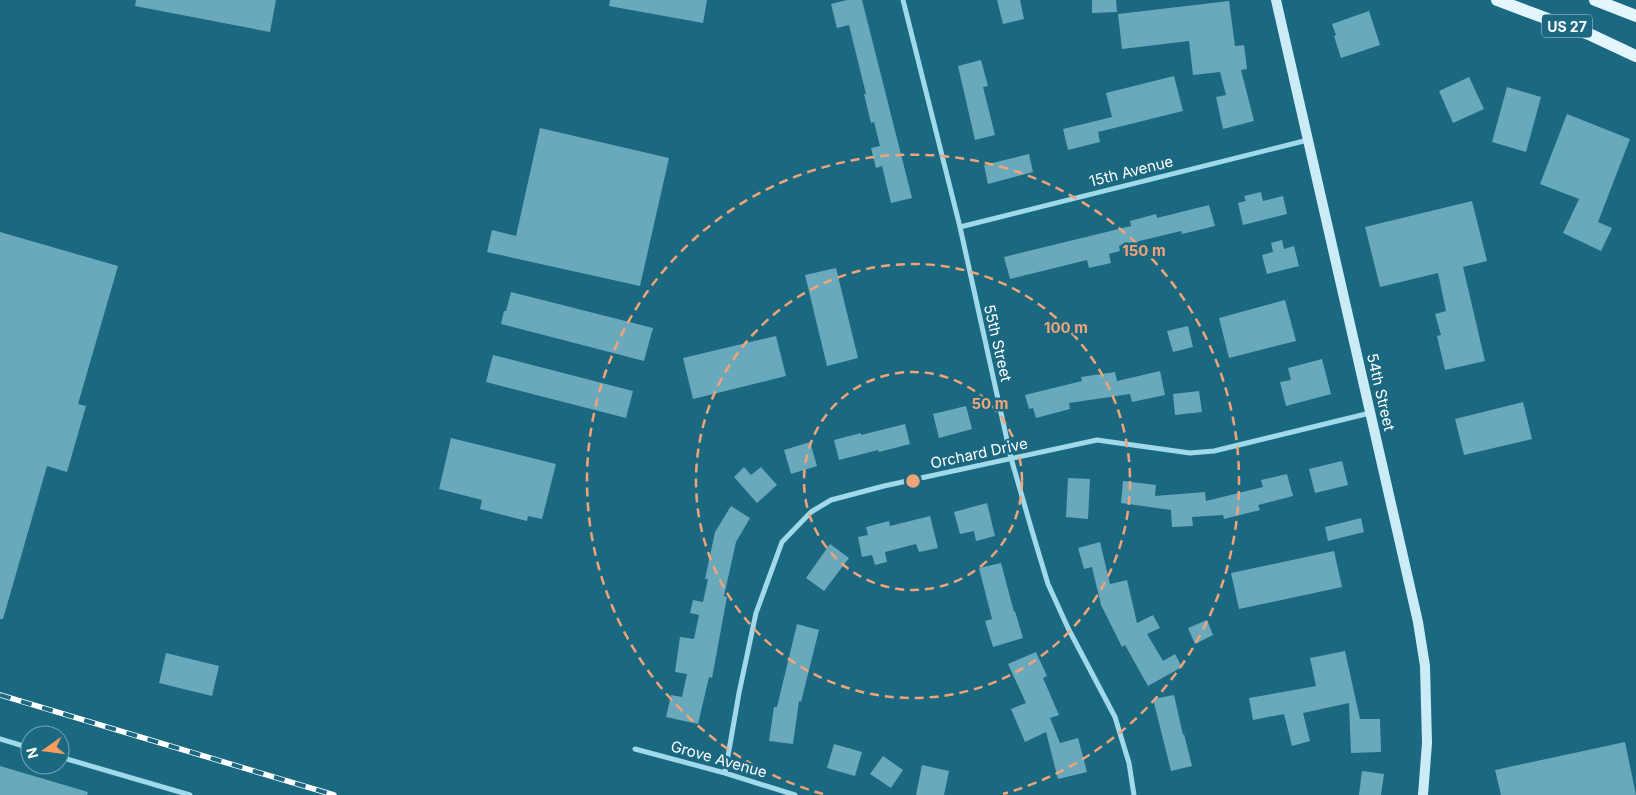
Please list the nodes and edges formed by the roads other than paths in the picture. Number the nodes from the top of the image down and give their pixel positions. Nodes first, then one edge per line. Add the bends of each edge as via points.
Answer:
1 (903, 0) edge
2 (1276, 0) edge
3 (1497, 0) edge
4 (1595, 0) edge
5 (1636, 16) edge
6 (1636, 56) edge
7 (1308, 140) junction
8 (960, 228) junction
9 (1371, 413) junction
10 (1011, 458) junction
11 (0, 739) edge
12 (20, 745) edge
13 (635, 749) dead end
14 (70, 760) edge
15 (725, 773) junction
16 (190, 795) edge
17 (796, 795) edge
18 (1134, 795) edge
19 (1423, 795) edge

1 - 8 street, 55th Street
2 - 7 main road, 54th Street
3 - 6 main road, US 27 via 1591,35
4 - 5 main road, US 27
7 - 8 street, 15th Avenue
7 - 9 main road, 54th Street
8 - 10 street, 55th Street
9 - 10 street, Orchard Drive via 1214,451 1190,453 1097,440
9 - 19 main road, 54th Street via 1425,666 1427,743
10 - 15 street, Orchard Drive via 831,500 811,512 782,542 756,613
10 - 18 street, 55th Street via 1048,584 1115,717 1129,763
11 - 12 street
13 - 15 street, Grove Avenue
14 - 16 street
15 - 17 street, Grove Avenue

